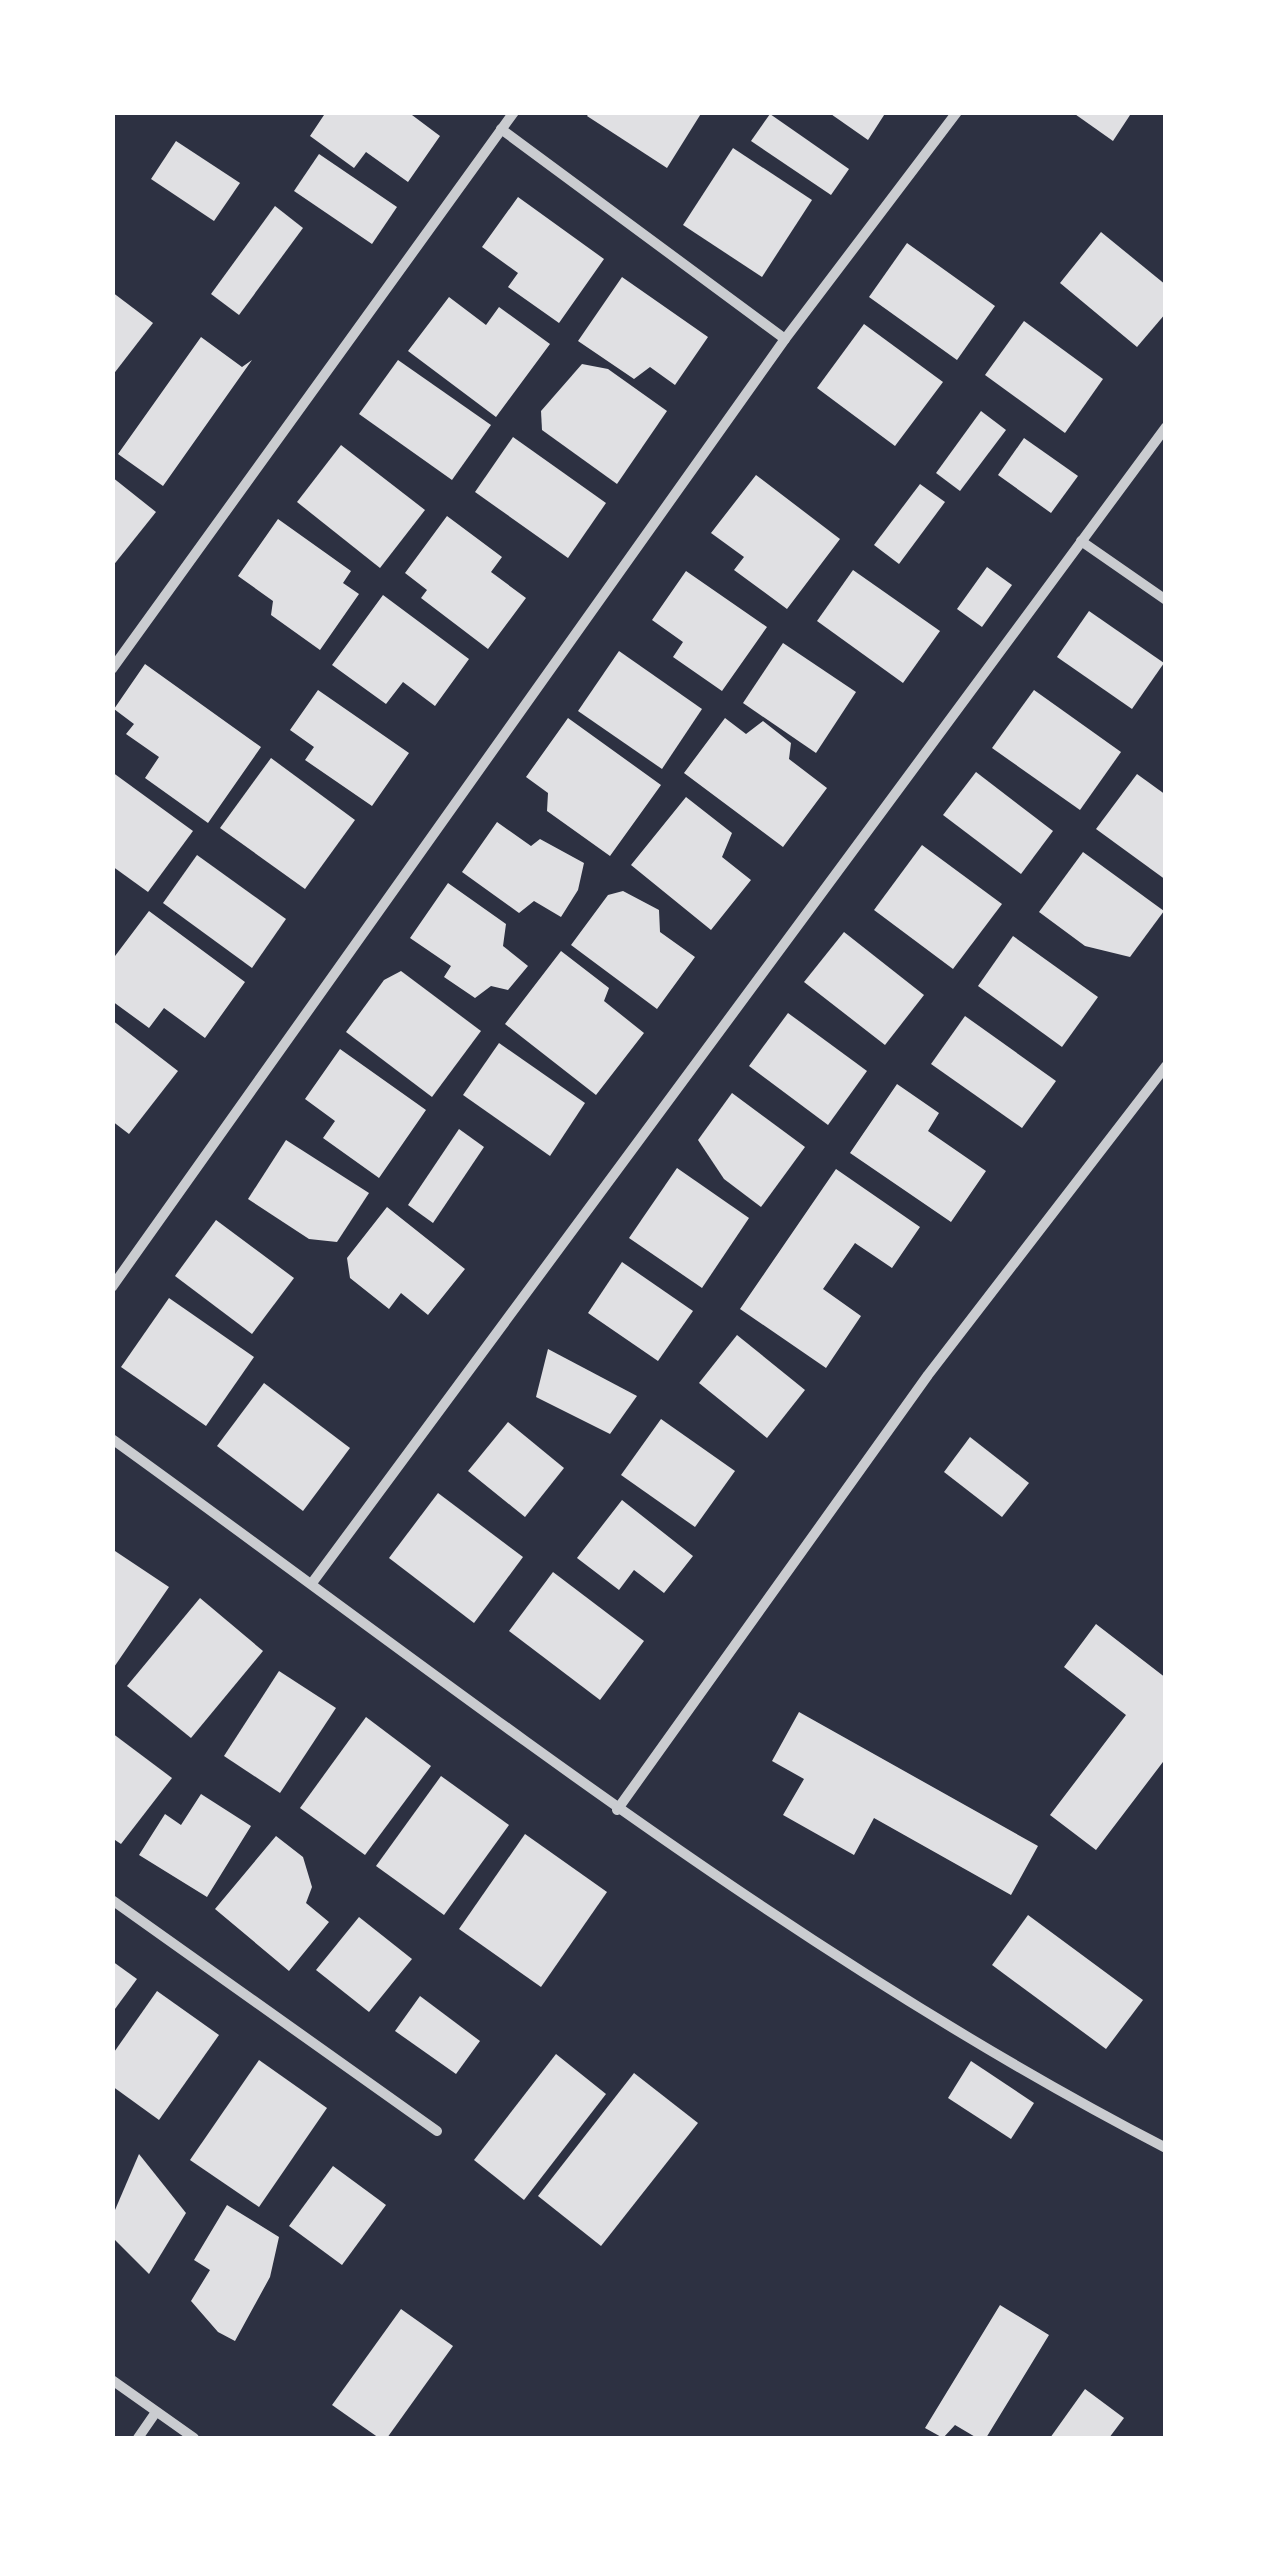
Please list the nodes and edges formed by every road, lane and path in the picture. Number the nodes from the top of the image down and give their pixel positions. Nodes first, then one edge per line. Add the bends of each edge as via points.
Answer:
1 (514, 112) edge
2 (956, 112) edge
3 (501, 129) junction
4 (786, 339) junction
5 (1166, 426) edge
6 (1081, 541) junction
7 (1166, 600) edge
8 (112, 669) edge
9 (1166, 1066) edge
10 (112, 1287) edge
11 (112, 1439) edge
12 (312, 1583) junction
13 (617, 1810) junction
14 (112, 1900) edge
15 (437, 2131) dead end
16 (1166, 2148) edge
17 (112, 2380) edge
18 (156, 2412) junction
19 (138, 2438) edge
20 (194, 2438) edge

1 - 3 street
2 - 4 street
3 - 4 street
3 - 8 street
4 - 10 street
5 - 6 street
6 - 7 street
6 - 12 street
9 - 13 street via 928,1376
11 - 12 street
12 - 13 street
13 - 16 street via 953,2026
14 - 15 street
17 - 18 street
18 - 19 street
18 - 20 street

